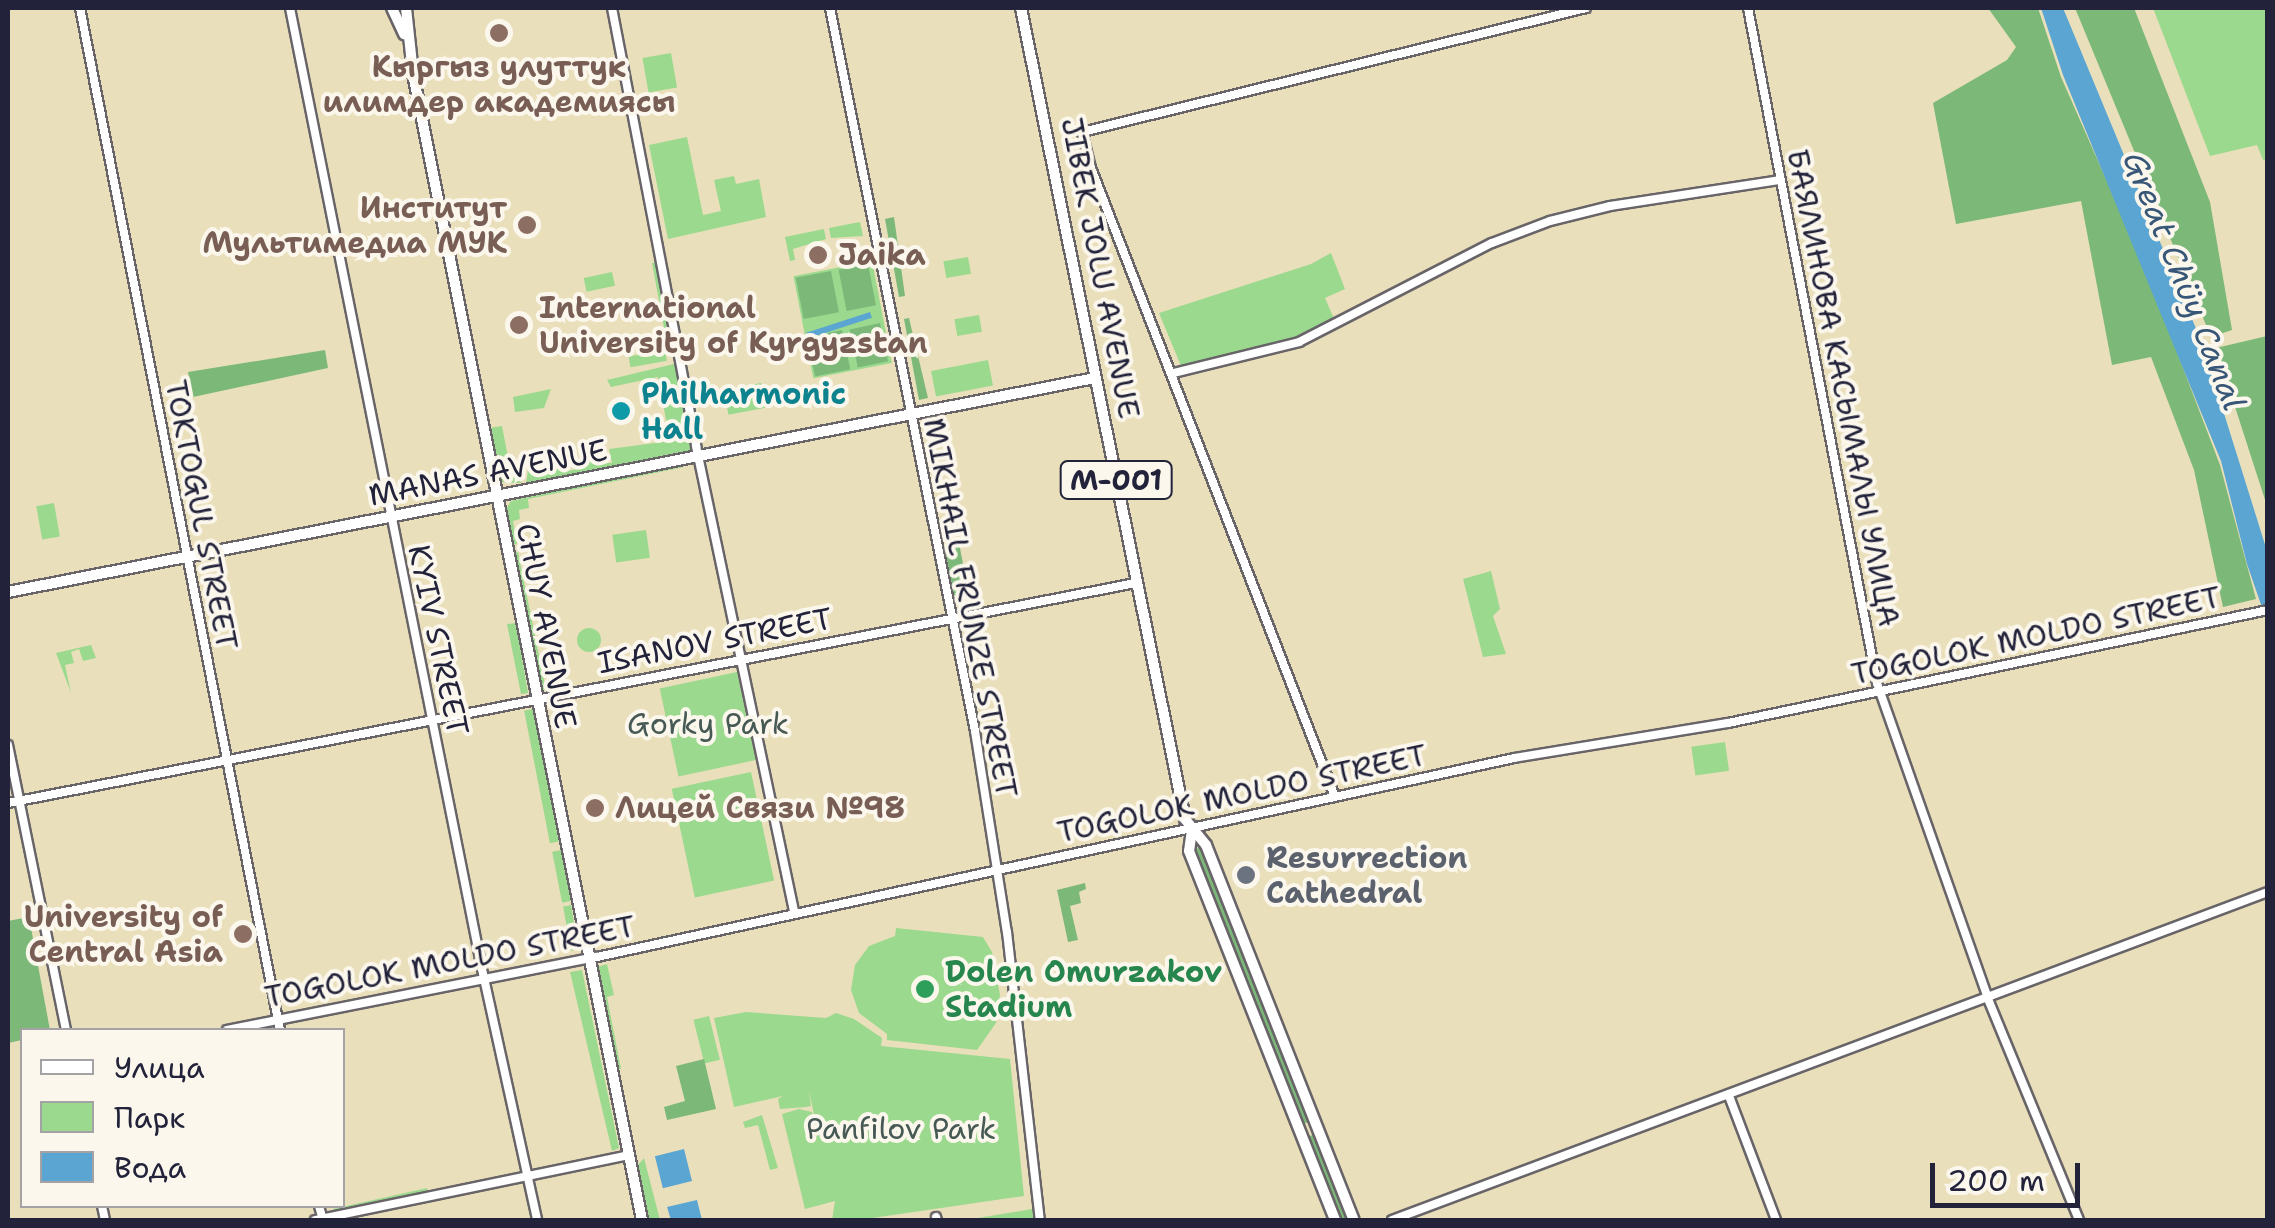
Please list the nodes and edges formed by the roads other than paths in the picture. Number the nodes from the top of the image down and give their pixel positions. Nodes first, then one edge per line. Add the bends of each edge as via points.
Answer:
1 (80, 8) edge
2 (290, 8) edge
3 (392, 8) edge
4 (406, 8) edge
5 (612, 8) edge
6 (830, 8) edge
7 (1021, 8) edge
8 (1586, 8) edge
9 (1748, 8) edge
10 (406, 40) junction
11 (1779, 180) junction
12 (1174, 373) junction
13 (1095, 378) junction
14 (908, 416) junction
15 (699, 457) junction
16 (496, 496) junction
17 (391, 518) junction
18 (188, 556) junction
19 (1136, 582) junction
20 (8, 592) edge
21 (2268, 610) edge
22 (951, 619) junction
23 (740, 660) junction
24 (1880, 691) junction
25 (536, 699) junction
26 (432, 720) junction
27 (8, 745) edge
28 (226, 760) junction
29 (1334, 797) junction
30 (18, 800) junction
31 (8, 803) edge
32 (1192, 830) junction
33 (999, 870) junction
34 (2268, 892) edge
35 (795, 914) junction
36 (586, 958) junction
37 (484, 978) junction
38 (1988, 999) junction
39 (278, 1019) junction
40 (66, 1028) edge
41 (236, 1028) edge
42 (280, 1028) edge
43 (1729, 1096) junction
44 (628, 1155) junction
45 (527, 1177) junction
46 (320, 1220) edge
47 (537, 1220) edge
48 (642, 1220) edge
49 (1040, 1220) edge
50 (1335, 1220) edge
51 (1354, 1220) edge
52 (1392, 1220) edge
53 (1776, 1220) edge
54 (2079, 1220) edge

1 - 18 main road, TOKTOGUL STREET
2 - 17 main road, KYIV STREET
3 - 10 main road, CHUY AVENUE
4 - 10 main road, CHUY AVENUE
5 - 15 main road
6 - 14 main road, MIKHAIL FRUNZE STREET
7 - 13 main road, JIBEK JOLU AVENUE / М-001
8 - 12 main road via 1084,128 1092,168
9 - 11 main road, БАЯЛИНОВА КАСЫМАЛЫ УЛИЦА
10 - 16 main road, CHUY AVENUE
11 - 12 main road via 1550,221 1299,342
11 - 24 main road, БАЯЛИНОВА КАСЫМАЛЫ УЛИЦА
12 - 29 main road
13 - 14 main road, MANAS AVENUE
13 - 19 main road, JIBEK JOLU AVENUE / М-001
14 - 15 main road, MANAS AVENUE
14 - 22 main road, MIKHAIL FRUNZE STREET
15 - 16 main road, MANAS AVENUE
15 - 23 main road
16 - 17 main road, MANAS AVENUE
16 - 25 main road, CHUY AVENUE
17 - 18 main road, MANAS AVENUE
17 - 26 main road, KYIV STREET
18 - 20 main road, MANAS AVENUE
18 - 28 main road, TOKTOGUL STREET
19 - 22 main road, ISANOV STREET
19 - 32 main road, JIBEK JOLU AVENUE / М-001
21 - 24 main road, TOGOLOK MOLDO STREET
22 - 23 main road, ISANOV STREET
22 - 33 main road, MIKHAIL FRUNZE STREET
23 - 25 main road, ISANOV STREET
23 - 35 main road
24 - 29 main road, TOGOLOK MOLDO STREET
24 - 38 main road, БАЯЛИНОВА КАСЫМАЛЫ УЛИЦА
25 - 26 main road, ISANOV STREET
25 - 36 main road, CHUY AVENUE
26 - 28 main road, ISANOV STREET
26 - 37 main road, KYIV STREET
27 - 30 main road
28 - 30 main road, ISANOV STREET
28 - 39 main road, TOKTOGUL STREET
29 - 32 main road, TOGOLOK MOLDO STREET
30 - 31 main road, ISANOV STREET
30 - 40 main road
32 - 33 main road, TOGOLOK MOLDO STREET
32 - 50 main road, JIBEK JOLU AVENUE / М-001 via 1189,851
32 - 51 main road, JIBEK JOLU AVENUE / М-001 via 1208,849
33 - 35 main road, TOGOLOK MOLDO STREET
33 - 49 main road, MIKHAIL FRUNZE STREET
34 - 38 main road
35 - 36 main road, TOGOLOK MOLDO STREET
36 - 37 main road, TOGOLOK MOLDO STREET
36 - 44 main road, CHUY AVENUE
37 - 39 main road, TOGOLOK MOLDO STREET
37 - 45 main road, KYIV STREET
38 - 43 main road
38 - 54 main road, БАЯЛИНОВА КАСЫМАЛЫ УЛИЦА
39 - 41 main road, TOGOLOK MOLDO STREET
39 - 42 main road, TOKTOGUL STREET
43 - 52 main road
43 - 53 main road
44 - 45 main road
44 - 48 main road, CHUY AVENUE
45 - 46 main road
45 - 47 main road, KYIV STREET

